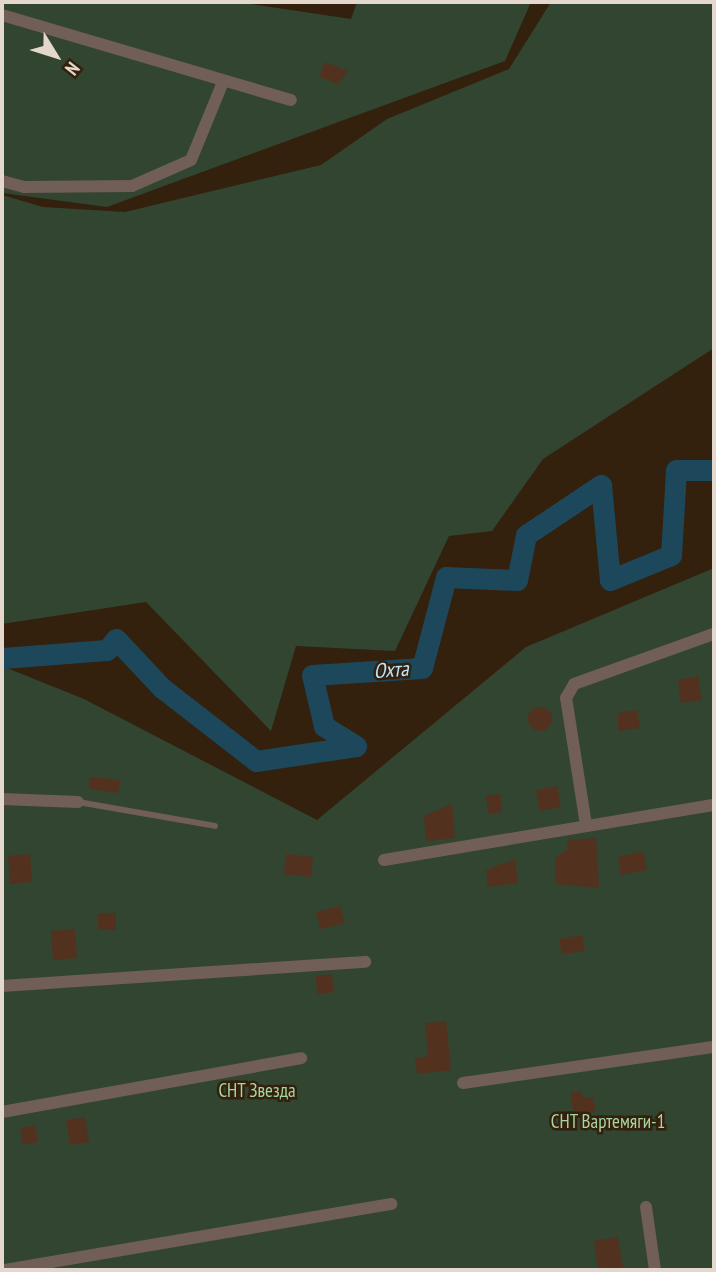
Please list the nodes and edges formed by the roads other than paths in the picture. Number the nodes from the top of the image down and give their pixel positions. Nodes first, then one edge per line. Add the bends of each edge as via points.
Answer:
1 (2, 15) edge
2 (223, 82) junction
3 (291, 100) dead end
4 (2, 181) edge
5 (714, 634) edge
6 (2, 799) edge
7 (79, 802) joint
8 (714, 805) edge
9 (586, 825) junction
10 (215, 826) dead end
11 (384, 860) dead end
12 (365, 962) dead end
13 (2, 986) edge
14 (714, 1047) edge
15 (301, 1058) dead end
16 (463, 1083) dead end
17 (2, 1112) edge
18 (391, 1204) dead end
19 (646, 1207) dead end
20 (5, 1270) edge
21 (655, 1270) edge

1 - 2 street
2 - 3 street
2 - 4 street via 191,160 132,186 24,187
5 - 9 street via 575,684 566,698
6 - 7 street
7 - 10 lane
8 - 9 street
9 - 11 street
12 - 13 street
14 - 16 street
15 - 17 street
18 - 20 street
19 - 21 street

